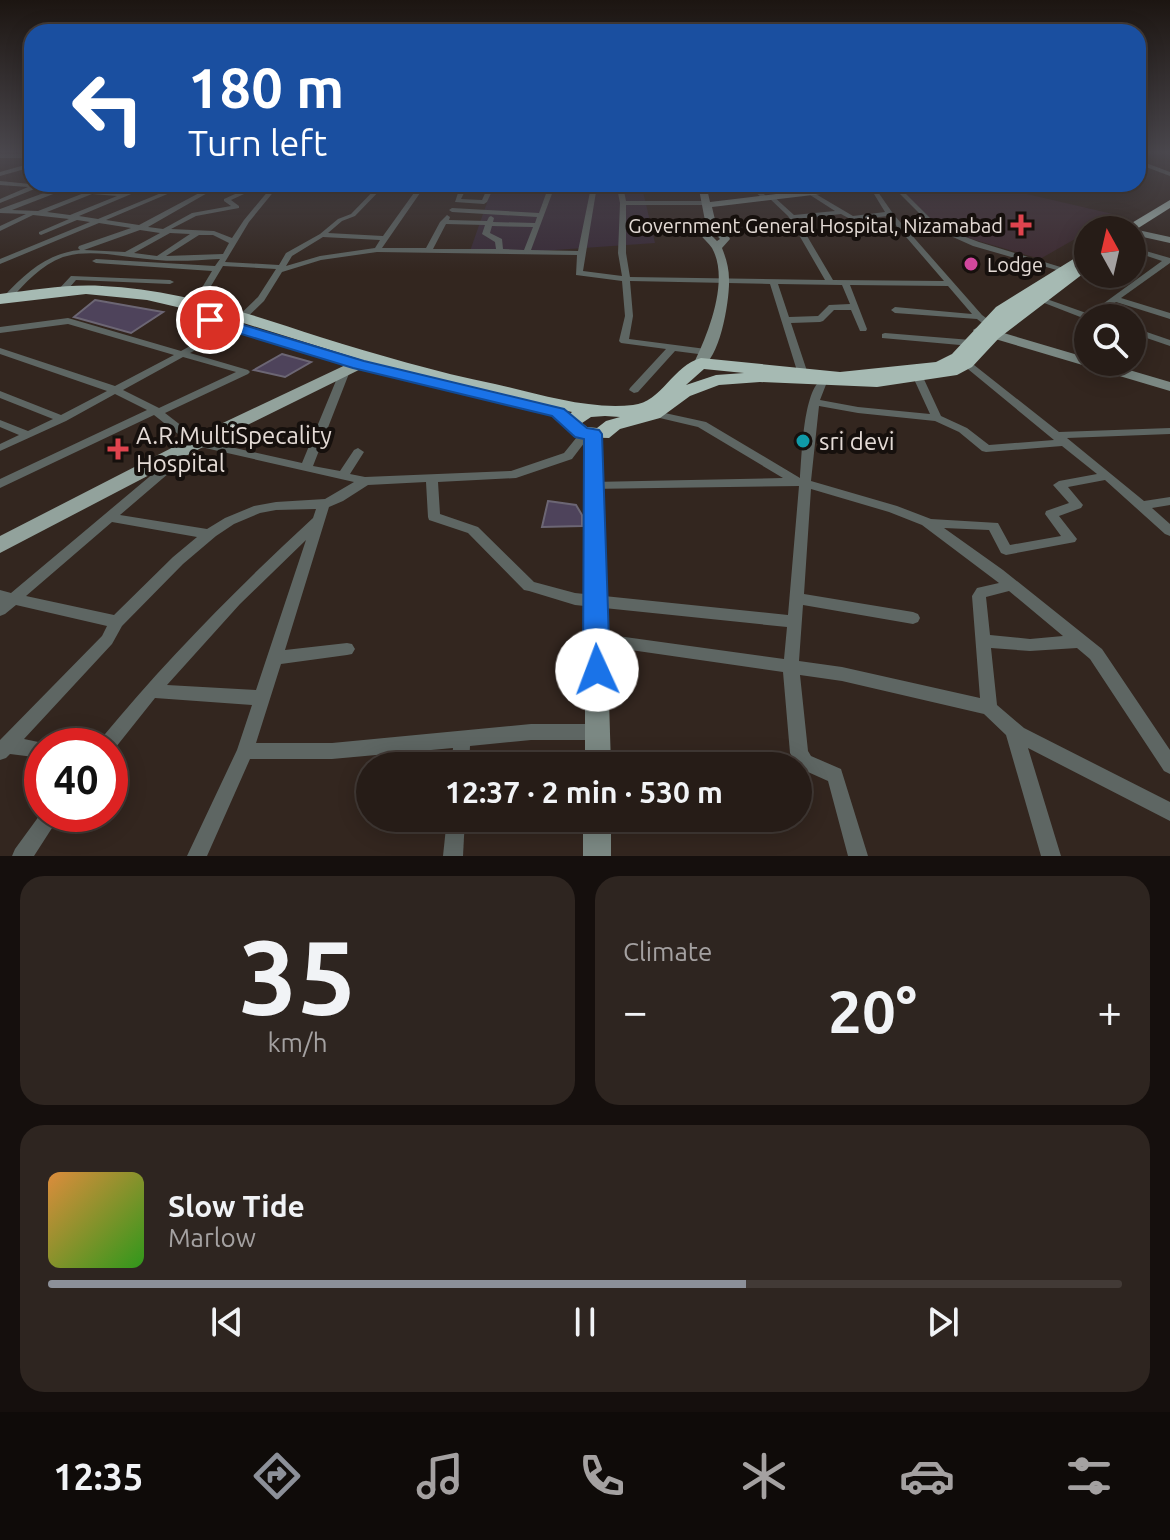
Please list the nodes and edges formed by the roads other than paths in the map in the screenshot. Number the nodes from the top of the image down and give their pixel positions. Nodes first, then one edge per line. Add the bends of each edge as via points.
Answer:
1 (22, 192) edge
2 (53, 192) edge
3 (92, 192) edge
4 (103, 192) edge
5 (134, 192) edge
6 (175, 192) edge
7 (179, 192) edge
8 (206, 192) edge
9 (244, 192) edge
10 (270, 192) edge
11 (375, 192) edge
12 (417, 192) edge
13 (462, 192) edge
14 (487, 192) edge
15 (550, 192) edge
16 (593, 192) edge
17 (622, 192) edge
18 (704, 192) edge
19 (760, 192) edge
20 (809, 192) joint
21 (875, 192) edge
22 (901, 192) edge
23 (794, 193) joint
24 (127, 195) junction
25 (766, 196) junction
26 (0, 201) edge
27 (457, 201) junction
28 (623, 203) junction
29 (1170, 203) edge
30 (708, 204) junction
31 (158, 206) dead end
32 (236, 207) junction
33 (452, 210) junction
34 (253, 212) junction
35 (494, 212) junction
36 (842, 212) junction
37 (1170, 212) edge
38 (2, 213) edge
39 (36, 214) junction
40 (889, 214) junction
41 (541, 215) junction
42 (793, 217) junction
43 (74, 218) junction
44 (102, 222) junction
45 (443, 222) junction
46 (1146, 222) edge
47 (489, 223) junction
48 (537, 225) junction
49 (1146, 225) edge
50 (141, 228) junction
51 (0, 229) edge
52 (165, 231) junction
53 (198, 232) junction
54 (41, 233) dead end
55 (322, 235) junction
56 (1146, 236) edge
57 (384, 238) junction
58 (1170, 240) edge
59 (234, 242) junction
60 (78, 250) junction
61 (377, 250) junction
62 (428, 251) junction
63 (107, 252) junction
64 (500, 252) junction
65 (527, 252) junction
66 (581, 253) junction
67 (1146, 253) edge
68 (125, 255) junction
69 (158, 258) junction
70 (1169, 260) edge
71 (96, 261) junction
72 (0, 262) edge
73 (1074, 262) edge
74 (222, 263) junction
75 (278, 269) junction
76 (1063, 269) junction
77 (1074, 274) edge
78 (74, 278) junction
79 (626, 279) junction
80 (725, 280) junction
81 (773, 280) junction
82 (830, 281) junction
83 (845, 281) junction
84 (170, 282) dead end
85 (950, 284) junction
86 (60, 293) junction
87 (1038, 299) junction
88 (1114, 299) junction
89 (2, 301) edge
90 (1108, 304) edge
91 (195, 306) junction
92 (855, 307) junction
93 (895, 310) dead end
94 (1074, 312) edge
95 (1170, 316) edge
96 (787, 320) junction
97 (238, 323) junction
98 (863, 329) dead end
99 (0, 330) edge
100 (985, 330) junction
101 (1146, 335) edge
102 (885, 336) dead end
103 (1170, 343) edge
104 (672, 348) junction
105 (0, 351) edge
106 (182, 355) junction
107 (966, 363) junction
108 (358, 365) junction
109 (707, 366) junction
110 (803, 374) junction
111 (918, 377) junction
112 (822, 382) junction
113 (1170, 387) edge
114 (115, 390) junction
115 (634, 390) dead end
116 (0, 394) edge
117 (814, 402) junction
118 (157, 411) junction
119 (648, 411) junction
120 (604, 416) junction
121 (937, 418) junction
122 (62, 419) junction
123 (1, 424) edge
124 (583, 430) junction
125 (1170, 431) edge
126 (28, 435) junction
127 (1061, 439) junction
128 (196, 443) junction
129 (0, 448) edge
130 (358, 452) dead end
131 (175, 454) junction
132 (306, 469) junction
133 (1107, 476) junction
134 (342, 477) junction
135 (365, 481) junction
136 (432, 481) junction
137 (802, 482) junction
138 (0, 484) edge
139 (592, 486) junction
140 (1170, 501) edge
141 (1141, 506) junction
142 (322, 512) junction
143 (108, 517) junction
144 (927, 522) junction
145 (1170, 531) edge
146 (209, 534) junction
147 (0, 545) edge
148 (1012, 585) junction
149 (6, 598) edge
150 (799, 599) junction
151 (595, 601) junction
152 (0, 610) edge
153 (913, 618) dead end
154 (117, 622) junction
155 (795, 622) junction
156 (596, 639) junction
157 (983, 641) junction
158 (1081, 641) junction
159 (347, 649) dead end
160 (276, 658) junction
161 (791, 668) junction
162 (150, 691) junction
163 (263, 698) junction
164 (989, 708) junction
165 (120, 728) edge
166 (1014, 730) junction
167 (598, 732) junction
168 (462, 738) junction
169 (4, 748) edge
170 (24, 749) edge
171 (245, 751) junction
172 (461, 752) edge
173 (598, 752) edge
174 (1170, 765) edge
175 (1170, 812) edge
176 (39, 832) edge
177 (455, 832) edge
178 (597, 832) edge
179 (22, 856) edge
180 (197, 856) edge
181 (453, 856) edge
182 (597, 856) edge
183 (858, 856) edge
184 (1051, 856) edge

1 - 26 street
2 - 38 street
3 - 39 street
4 - 24 street
5 - 24 street
6 - 44 street
7 - 31 street
8 - 50 street
9 - 32 street via 226,200
10 - 34 street
11 - 55 street
12 - 57 street
13 - 27 street
14 - 27 street via 484,202
15 - 41 street
16 - 66 street
17 - 28 street
18 - 30 main road
19 - 25 street
20 - 23 main road
20 - 36 street
21 - 40 street
22 - 76 street via 937,228
23 - 25 main road
24 - 43 street
25 - 30 main road
25 - 42 street
27 - 33 street
28 - 30 street
28 - 79 street
29 - 46 highway
30 - 80 main road via 711,226 705,234 717,247
32 - 34 street
32 - 52 street via 194,214
33 - 35 street
33 - 45 street
34 - 59 street
35 - 41 street
35 - 47 street
36 - 40 street via 852,218
36 - 42 street
37 - 49 highway
38 - 39 street
39 - 43 street
39 - 51 street
40 - 85 street
41 - 48 street
42 - 82 street
43 - 44 street
43 - 54 street
44 - 50 street
44 - 72 street
45 - 47 street
45 - 62 street
47 - 48 street
47 - 64 street via 486,234 499,241
48 - 65 street
50 - 52 street
50 - 60 street
52 - 53 street
52 - 68 street
53 - 59 street
53 - 69 street
55 - 57 street
55 - 75 street via 289,255
56 - 58 main road
57 - 61 street
59 - 74 street
60 - 63 street
60 - 89 street via 39,266
61 - 62 street
61 - 75 street
62 - 64 street
63 - 68 street
63 - 71 street
64 - 65 street
65 - 66 street
66 - 79 street via 580,274
67 - 70 street
68 - 69 street
69 - 74 street
70 - 88 street
71 - 74 street
71 - 78 street
73 - 76 highway
74 - 75 street
74 - 91 street
75 - 97 street via 261,299
76 - 100 highway
77 - 87 highway
78 - 84 street
78 - 86 street
79 - 80 street
79 - 104 street via 629,316 623,340
80 - 81 street
80 - 109 main road
81 - 82 street
81 - 96 street
82 - 83 street
83 - 85 street
83 - 92 street
85 - 100 street
86 - 89 highway
86 - 91 highway via 121,292
87 - 94 street
87 - 100 highway
88 - 90 street
88 - 95 street
89 - 97 highway via 109,298
91 - 97 highway
92 - 96 street via 832,307 820,319
92 - 98 street
93 - 100 street
96 - 110 street
97 - 106 street
97 - 108 highway
99 - 106 street via 68,321
100 - 102 street
100 - 107 highway
100 - 110 highway via 958,358 940,367 871,376
100 - 113 main road
101 - 103 street
104 - 109 street
104 - 115 street
105 - 114 street
106 - 114 street
106 - 118 street via 245,372
107 - 111 highway
107 - 127 street
108 - 120 highway
108 - 124 highway via 558,413
108 - 128 main road
108 - 132 street
109 - 110 highway
109 - 112 highway
109 - 119 highway via 683,392
111 - 112 highway
111 - 121 street
112 - 117 street
114 - 118 street
114 - 122 street
116 - 122 street
117 - 121 street
117 - 137 street
118 - 128 street
118 - 138 street
119 - 120 highway
119 - 137 street via 695,420
120 - 124 highway via 608,431
121 - 127 street via 986,449
122 - 126 street
123 - 126 street
124 - 136 street via 568,456 512,475
124 - 139 main road
125 - 127 street
126 - 129 street
127 - 133 street
128 - 131 main road
128 - 132 street
130 - 134 street
131 - 143 street via 165,470
131 - 147 main road
132 - 134 street
133 - 141 street
133 - 144 street via 1059,485 1077,505 1051,514 1070,539 1006,550 993,526
134 - 135 street
135 - 136 street
135 - 142 street
136 - 151 street via 434,517 473,530 529,586
137 - 139 street
137 - 144 street
137 - 150 street
139 - 151 main road
140 - 141 street
141 - 145 street
142 - 146 street via 280,504 239,516
142 - 160 street
142 - 162 street
143 - 146 street
143 - 149 street
144 - 148 street
146 - 154 street
148 - 157 street via 979,594
148 - 158 street
149 - 152 street
149 - 154 street
150 - 153 street
150 - 155 street
151 - 155 street
151 - 156 main road
154 - 169 street via 107,640
155 - 161 street
156 - 161 street
156 - 167 main road
157 - 158 street
157 - 164 street
158 - 174 street via 1096,654
159 - 160 street
160 - 163 street
161 - 164 street via 842,674
161 - 183 street via 799,753 805,762 835,775
162 - 163 street
162 - 165 street
163 - 171 street
164 - 166 street
166 - 175 street
166 - 184 street
167 - 168 street
167 - 173 main road
168 - 171 street via 332,751
168 - 172 street
169 - 170 street
171 - 180 street
176 - 179 street
177 - 181 street
178 - 182 main road

